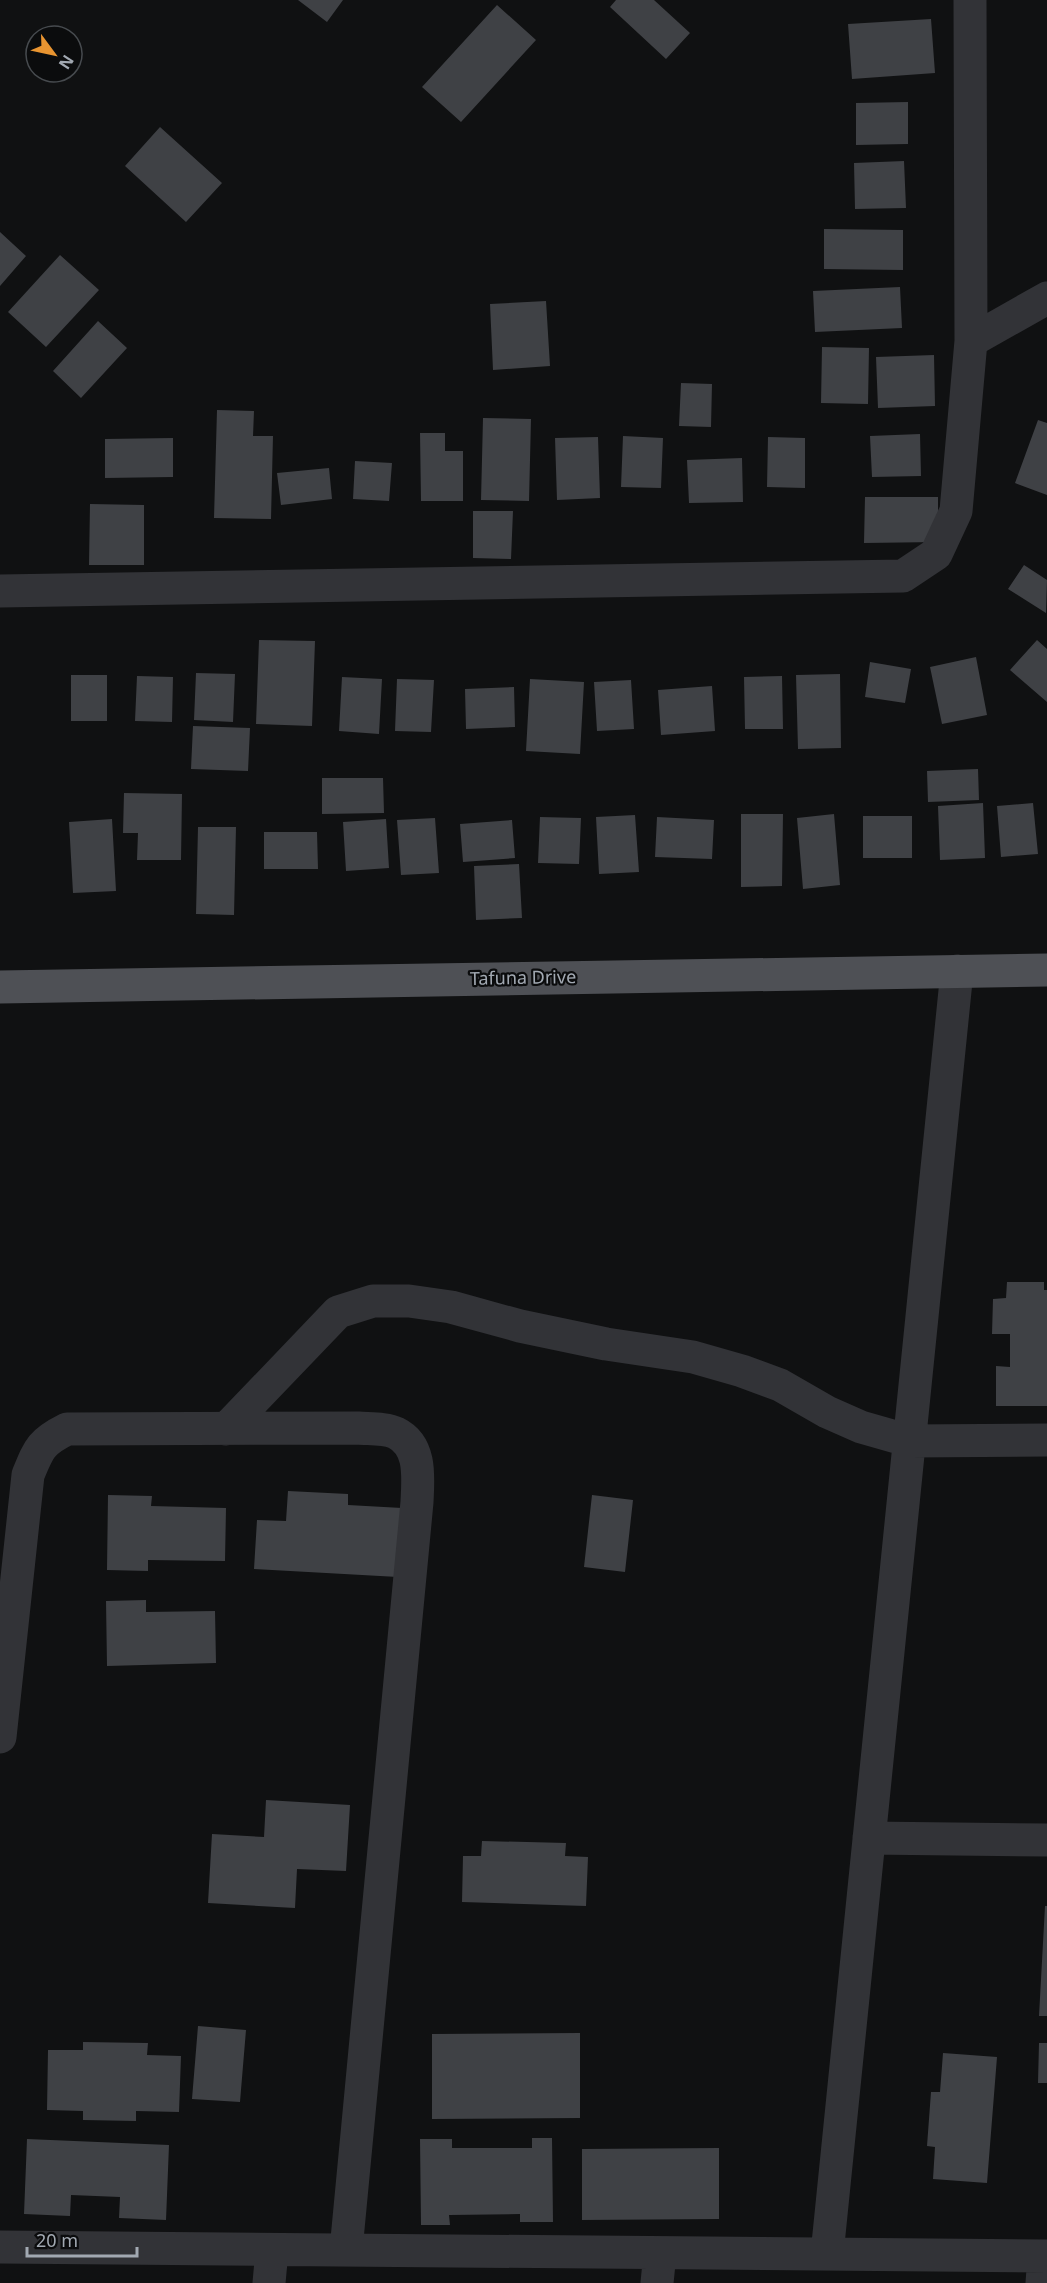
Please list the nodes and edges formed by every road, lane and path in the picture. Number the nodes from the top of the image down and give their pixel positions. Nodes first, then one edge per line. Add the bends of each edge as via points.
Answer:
1 (970, 0) edge
2 (1047, 298) edge
3 (971, 341) junction
4 (0, 591) edge
5 (1047, 970) edge
6 (957, 971) junction
7 (0, 987) edge
8 (226, 1429) junction
9 (1047, 1440) edge
10 (910, 1441) junction
11 (0, 1737) edge
12 (869, 1838) junction
13 (1047, 1840) edge
14 (0, 2247) edge
15 (272, 2250) junction
16 (346, 2250) junction
17 (827, 2254) junction
18 (1044, 2265) edge
19 (658, 2268) edge
20 (269, 2283) edge

1 - 3 street
2 - 3 street
3 - 4 street via 956,511 936,554 903,576
5 - 6 main road, Tafuna Drive
6 - 7 main road, Tafuna Drive
6 - 10 street
8 - 10 street via 338,1312 373,1301 409,1301 451,1307 606,1344 693,1357 780,1385 861,1427
8 - 11 street via 67,1429 38,1450 28,1475
8 - 16 street via 358,1428 395,1433 410,1445 418,1467
9 - 10 street
10 - 12 street
12 - 13 street
12 - 17 street
14 - 15 street
15 - 16 street
15 - 20 street
16 - 19 street
17 - 18 street
17 - 19 street

